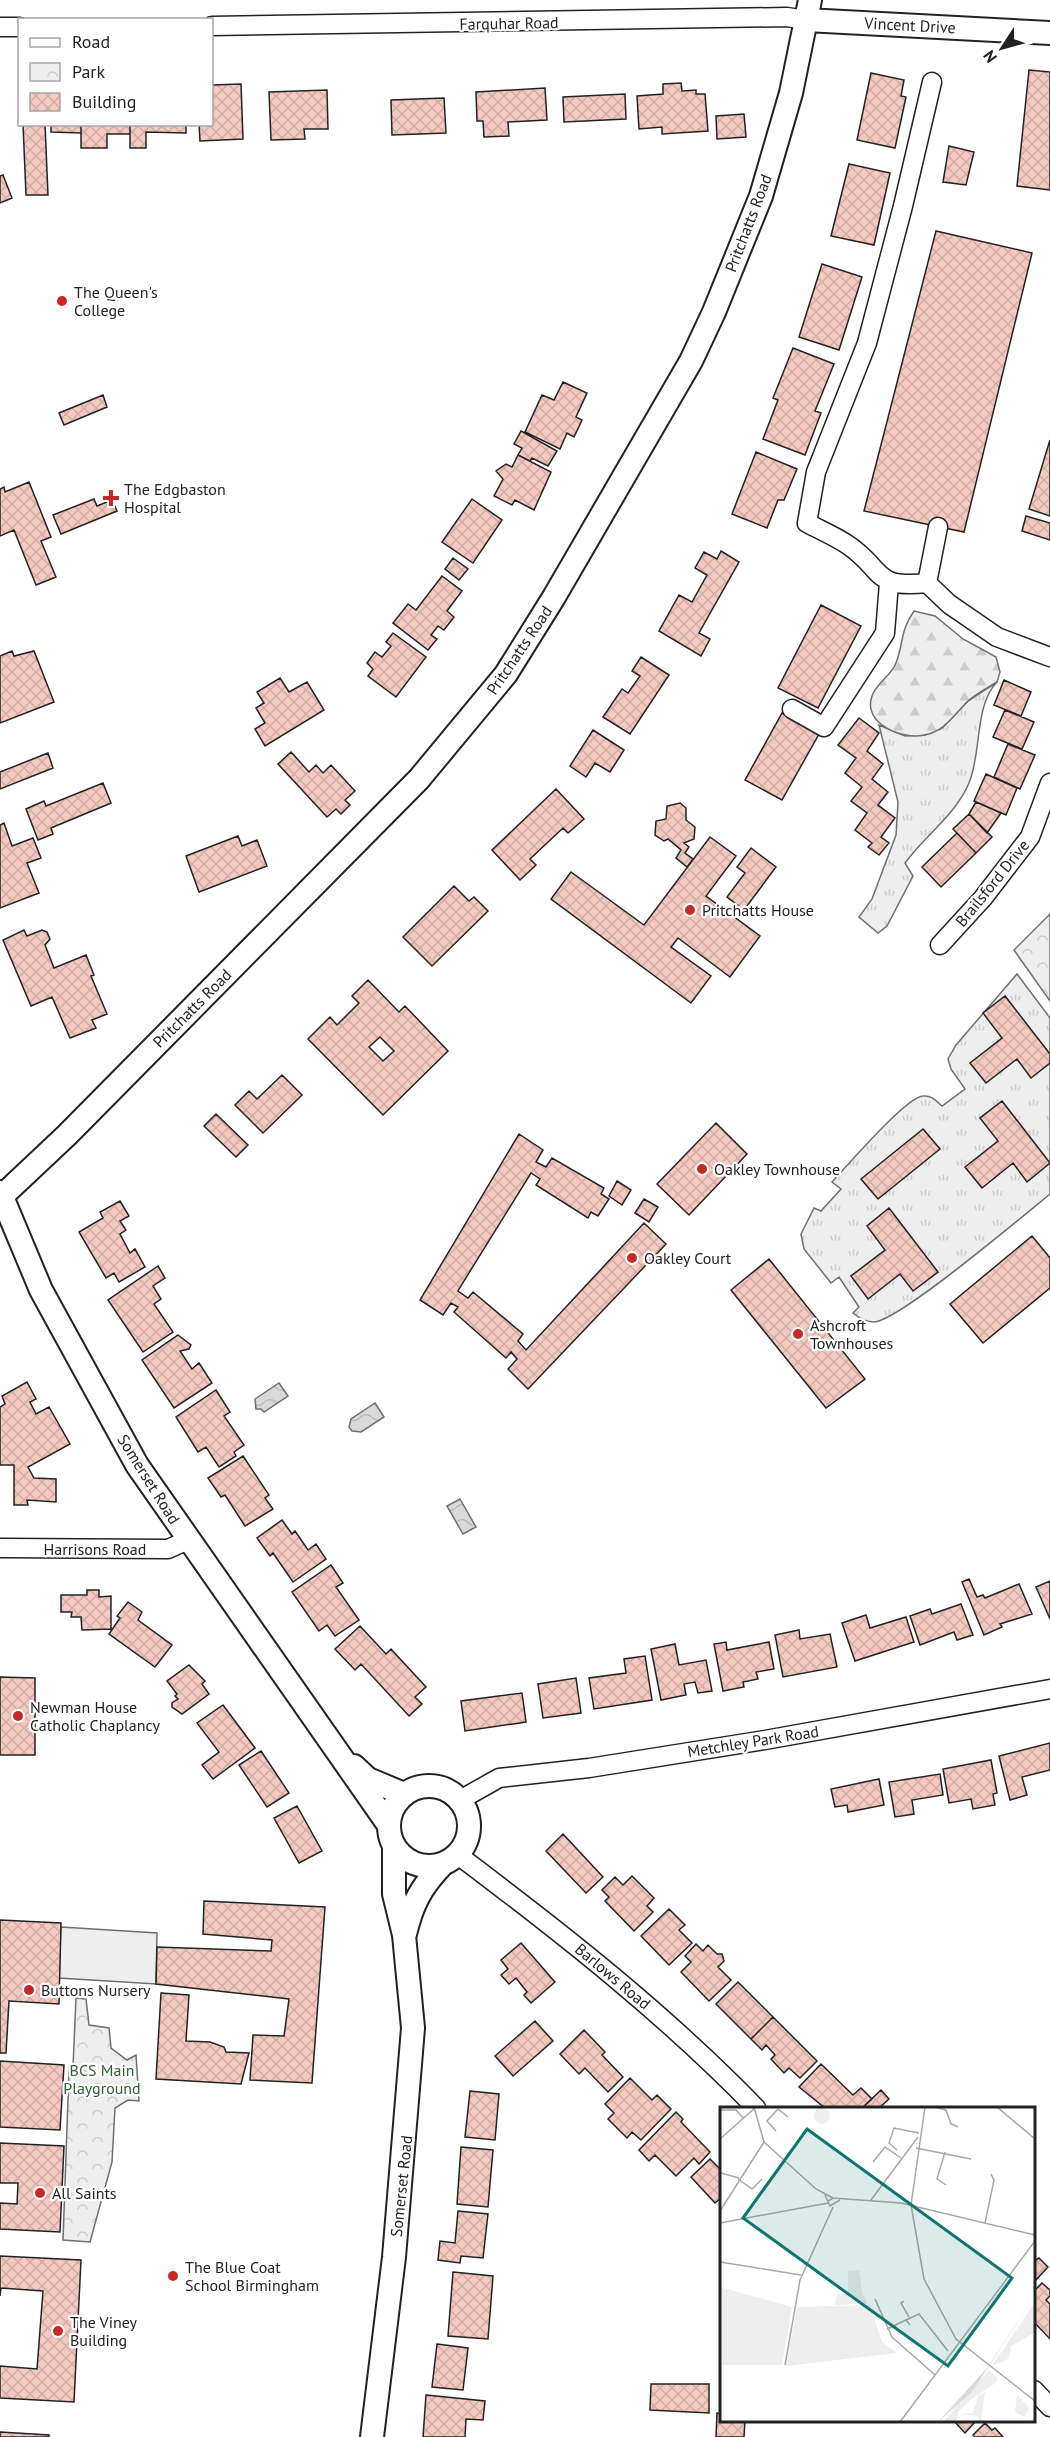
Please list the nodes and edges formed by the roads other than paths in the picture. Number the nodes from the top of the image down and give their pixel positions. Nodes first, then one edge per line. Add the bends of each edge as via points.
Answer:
1 (808, 10) edge
2 (213, 26) edge
3 (0, 27) edge
4 (18, 27) edge
5 (1050, 33) edge
6 (932, 82) dead end
7 (938, 527) dead end
8 (889, 583) junction
9 (927, 583) junction
10 (1050, 657) edge
11 (792, 709) dead end
12 (1050, 783) edge
13 (940, 945) dead end
14 (1, 1196) edge
15 (188, 1540) junction
16 (0, 1548) edge
17 (1050, 1689) edge
18 (332, 1747) junction
19 (404, 1794) junction
20 (460, 1800) junction
21 (388, 1824) junction
22 (394, 1849) junction
23 (450, 1860) junction
24 (405, 1935) junction
25 (754, 2107) edge
26 (1035, 2391) edge
27 (1050, 2406) edge
28 (372, 2437) edge

1 - 2 street, Farquhar Road via 787,17
1 - 5 street, Vincent Drive
1 - 14 street, Pritchatts Road via 791,93 761,196 714,312 691,361 506,674 419,779 67,1135
3 - 4 street
6 - 8 street via 867,343 816,472 807,523 849,546
7 - 9 street
8 - 9 street
8 - 11 street via 885,633 824,727
9 - 10 street via 949,604 997,637
12 - 13 street, Brailsford Drive via 1030,837
14 - 15 street, Somerset Road via 47,1300 137,1465
15 - 16 street, Harrisons Road via 168,1549
15 - 18 street, Somerset Road
17 - 20 street, Metchley Park Road via 765,1740 500,1778
18 - 19 street, Somerset Road via 368,1779
18 - 21 street, Somerset Road
19 - 20 street via 430,1786 442,1788
19 - 21 street via 392,1808
20 - 23 street via 469,1832
21 - 22 street
22 - 23 street via 417,1866
22 - 24 street, Somerset Road via 394,1894
23 - 24 street, Somerset Road via 415,1897
23 - 25 street, Barlows Road via 594,1958 702,2052
24 - 28 street, Somerset Road via 413,2028 395,2246
26 - 27 street

